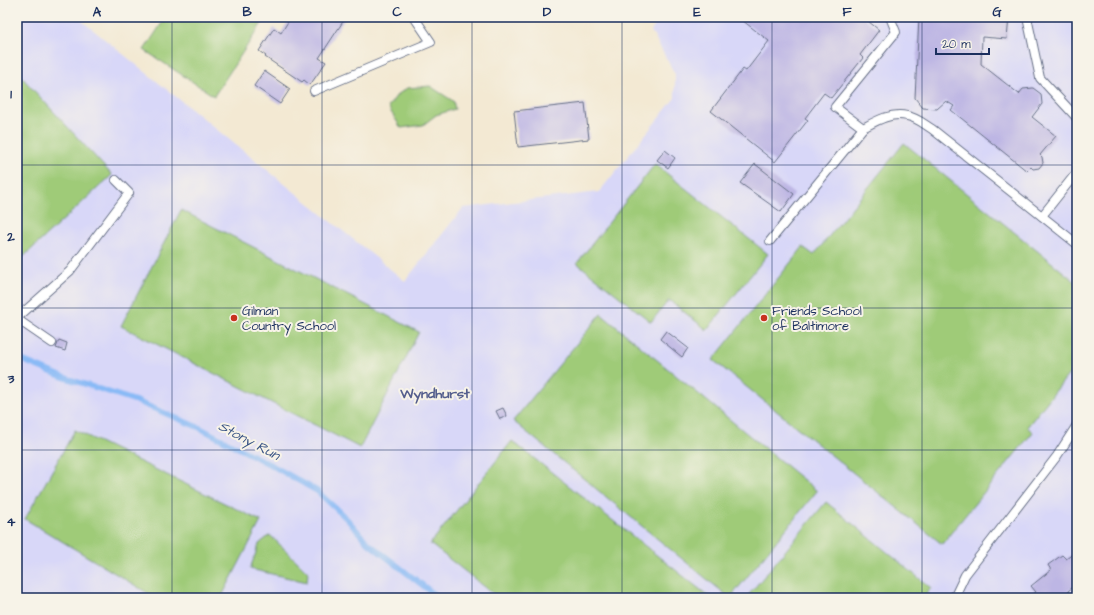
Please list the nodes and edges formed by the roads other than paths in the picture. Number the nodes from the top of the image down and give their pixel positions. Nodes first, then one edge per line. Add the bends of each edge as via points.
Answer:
1 (414, 17) edge
2 (890, 17) edge
3 (1028, 17) edge
4 (314, 91) dead end
5 (1077, 118) edge
6 (863, 128) junction
7 (1077, 172) edge
8 (116, 180) dead end
9 (1074, 183) edge
10 (1042, 216) junction
11 (770, 241) dead end
12 (1077, 244) edge
13 (17, 318) edge
14 (52, 342) dead end
15 (1077, 425) edge
16 (954, 598) edge

1 - 4 lane via 431,42
2 - 6 lane via 896,32 836,107
3 - 5 lane via 1040,78
6 - 10 lane via 878,119 894,116 907,116 920,121
6 - 11 lane
7 - 9 lane
8 - 13 lane via 129,193 70,271
9 - 10 lane
10 - 12 lane
13 - 14 lane
15 - 16 lane via 1057,456 965,574

